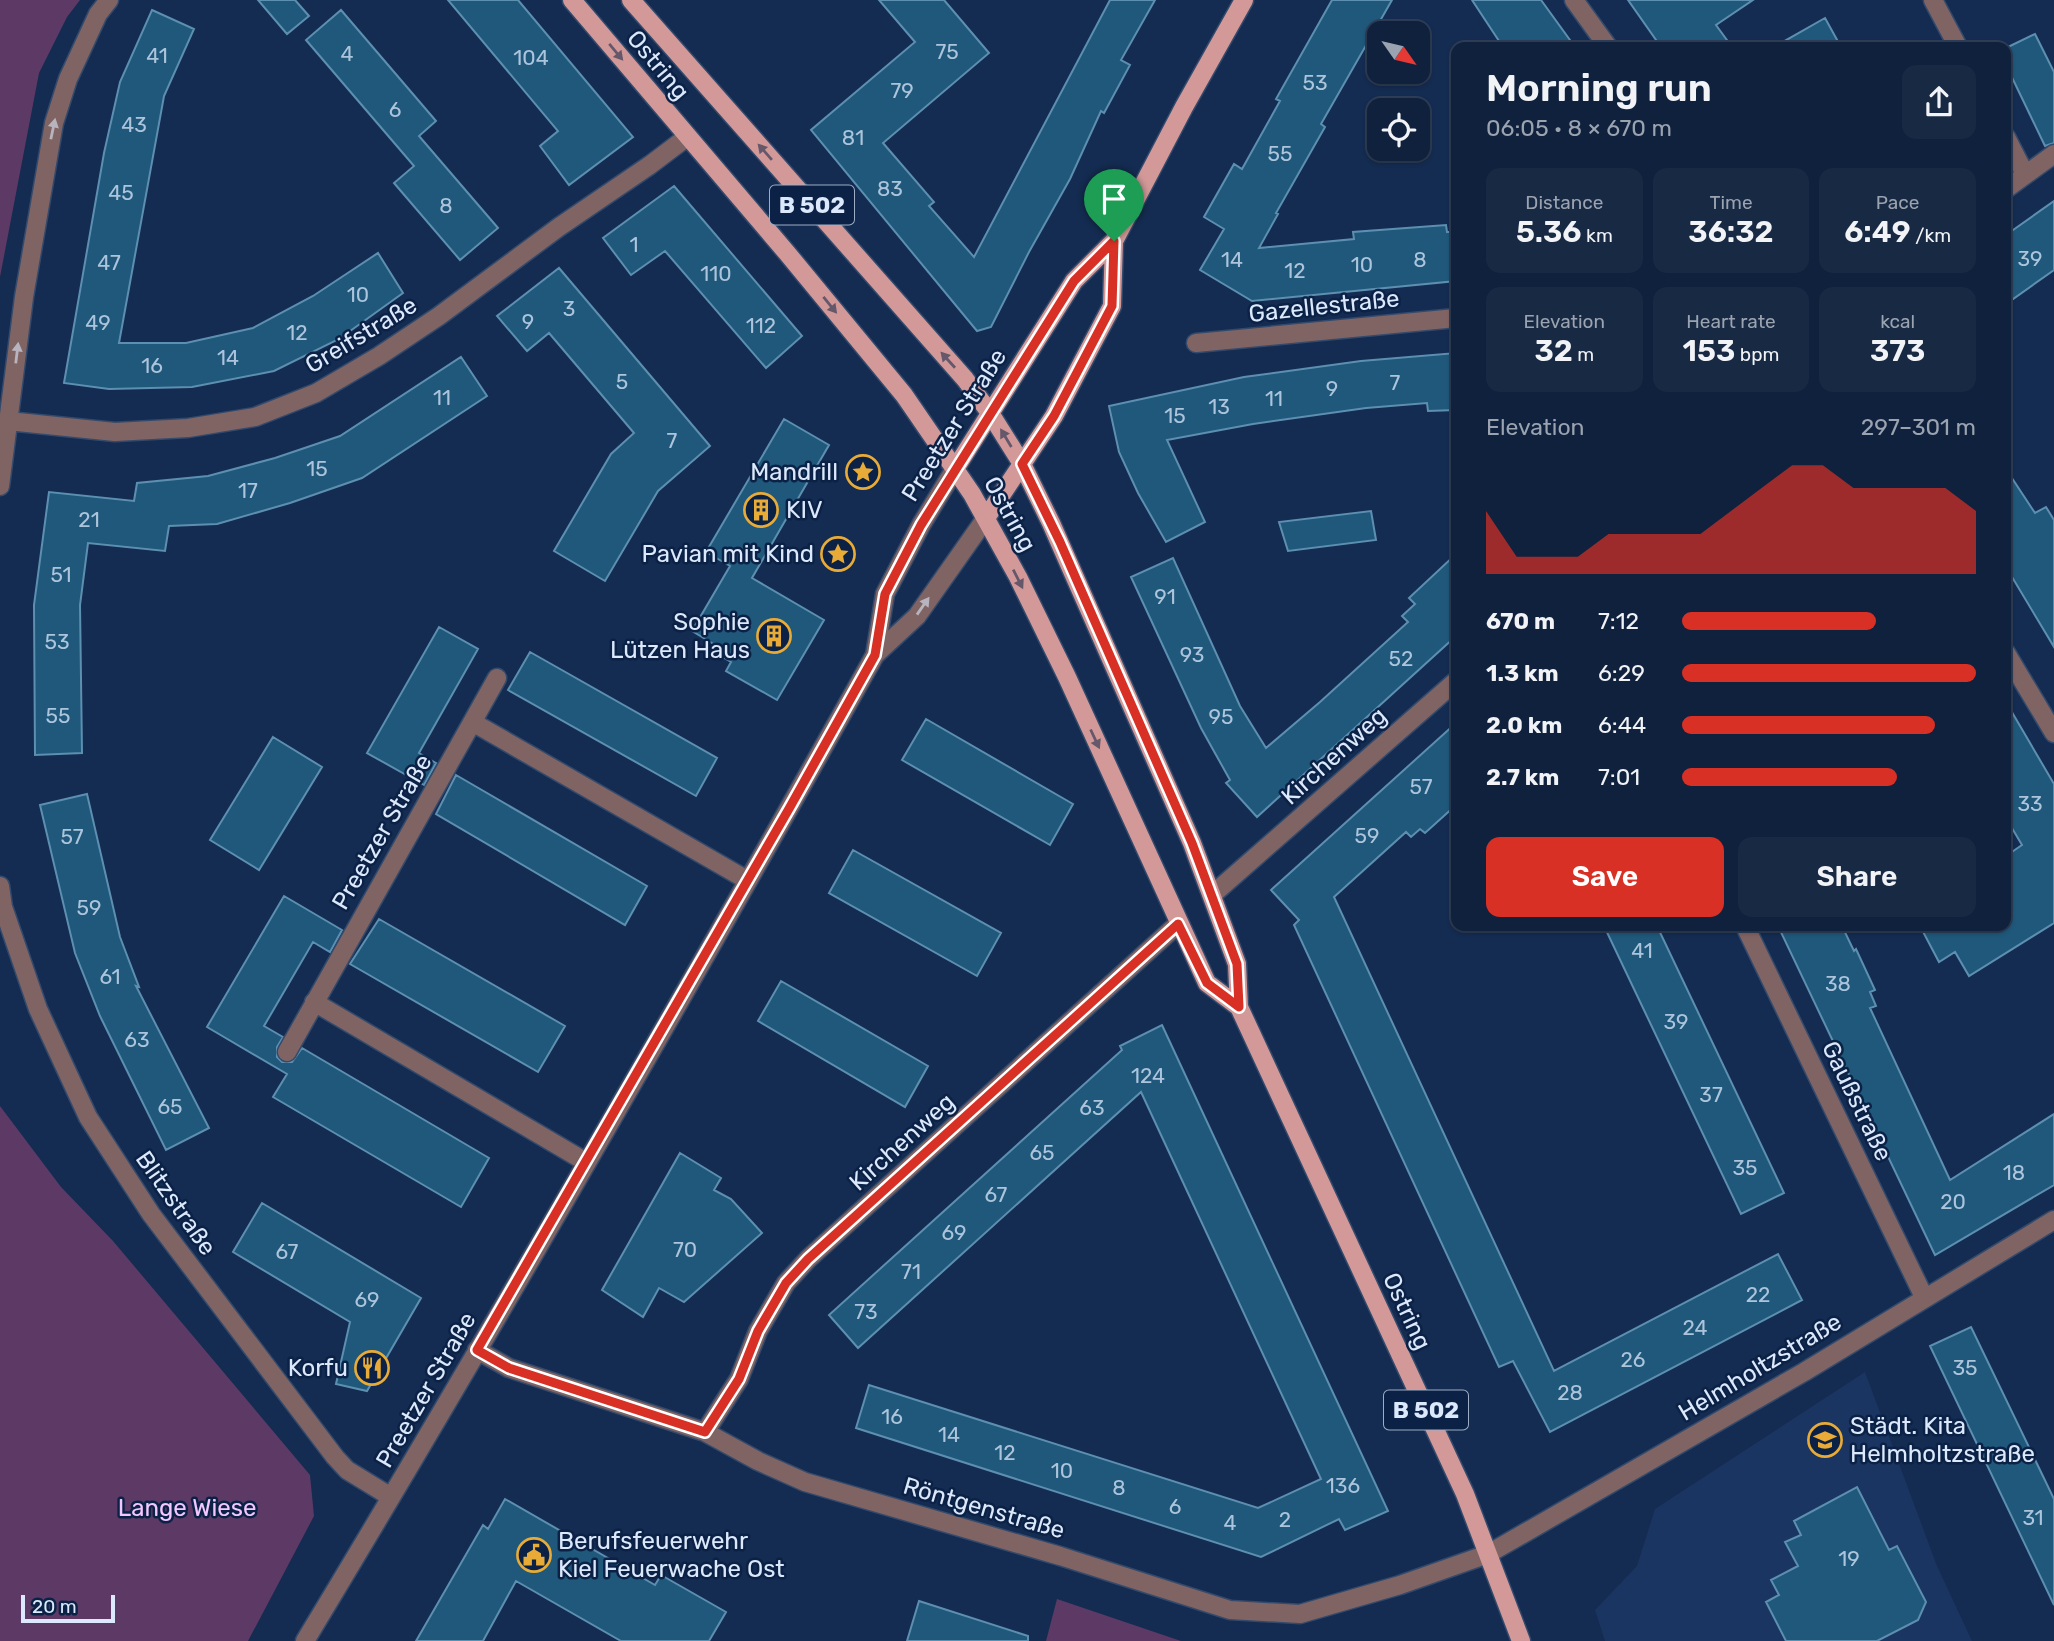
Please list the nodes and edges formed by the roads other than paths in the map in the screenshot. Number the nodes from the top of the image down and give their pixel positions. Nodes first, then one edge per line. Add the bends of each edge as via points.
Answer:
1 (109, 0) edge
2 (572, 0) edge
3 (631, 0) edge
4 (1244, 0) edge
5 (1574, 0) edge
6 (1933, 0) edge
7 (1604, 42) edge
8 (1955, 42) edge
9 (687, 137) junction
10 (2011, 147) edge
11 (2054, 154) edge
12 (2025, 174) junction
13 (2011, 184) edge
14 (1114, 241) junction
15 (1451, 318) edge
16 (1196, 343) dead end
17 (990, 413) junction
18 (8, 421) junction
19 (1022, 464) junction
20 (955, 469) junction
21 (0, 486) edge
22 (986, 519) junction
23 (875, 655) junction
24 (2011, 661) edge
25 (497, 678) dead end
26 (1451, 685) edge
27 (474, 723) junction
28 (2054, 733) edge
29 (747, 880) junction
30 (0, 886) edge
31 (1212, 895) junction
32 (1178, 924) junction
33 (1747, 931) edge
34 (314, 1002) junction
35 (1239, 1007) junction
36 (287, 1052) dead end
37 (586, 1162) junction
38 (2054, 1220) edge
39 (1924, 1297) junction
40 (477, 1350) junction
41 (705, 1432) junction
42 (391, 1497) junction
43 (1489, 1554) junction
44 (305, 1641) edge
45 (1521, 1641) edge

18 -> 1 street via 54,123 97,14
2 -> 9 main road, Ostring / B 502
17 -> 3 main road, Ostring / B 502
4 - 14 main road, Preetzer Straße
5 - 7 street
6 - 8 street
9 - 18 street, Greifstraße via 439,316 316,393 255,417 188,428 115,432
9 -> 20 main road, Ostring / B 502 via 904,395
10 - 12 street
11 - 12 street
12 - 13 street
14 - 17 main road, Preetzer Straße via 1074,281
14 - 19 main road, Preetzer Straße via 1112,306 1054,416
15 - 16 street, Gazellestraße
19 -> 17 main road, Ostring / B 502
17 - 20 main road, Preetzer Straße
18 - 21 street
19 - 22 main road, Preetzer Straße
19 - 31 main road, Ostring / B 502
20 - 22 main road, Ostring / B 502
20 - 23 street, Preetzer Straße via 885,594
23 -> 22 street, Preetzer Straße via 917,616
22 -> 32 main road, Ostring / B 502 via 1066,677
23 - 29 street, Preetzer Straße
24 - 28 street
25 - 27 street, Preetzer Straße
26 - 31 street, Kirchenweg
27 - 29 street
27 - 34 street, Preetzer Straße
29 - 37 street, Preetzer Straße
30 - 42 street, Blitzstraße via 38,1009 88,1117 151,1214 334,1457
31 - 35 main road, Ostring / B 502 via 1237,964
32 - 35 main road, Ostring / B 502 via 1207,983
32 - 41 street, Kirchenweg via 808,1259 786,1283 758,1331 739,1379
33 - 39 street, Gaußstraße
34 - 36 street, Preetzer Straße
34 - 37 street
35 - 43 main road, Ostring / B 502
37 - 40 street, Preetzer Straße
38 - 39 street, Helmholtzstraße
39 - 43 street, Helmholtzstraße via 1804,1372
40 - 41 street, Röntgenstraße via 509,1368
40 - 42 street, Preetzer Straße
41 - 43 street, Röntgenstraße via 805,1482 1230,1610 1300,1614
42 - 44 street, Preetzer Straße
43 - 45 main road, Ostring / B 502

